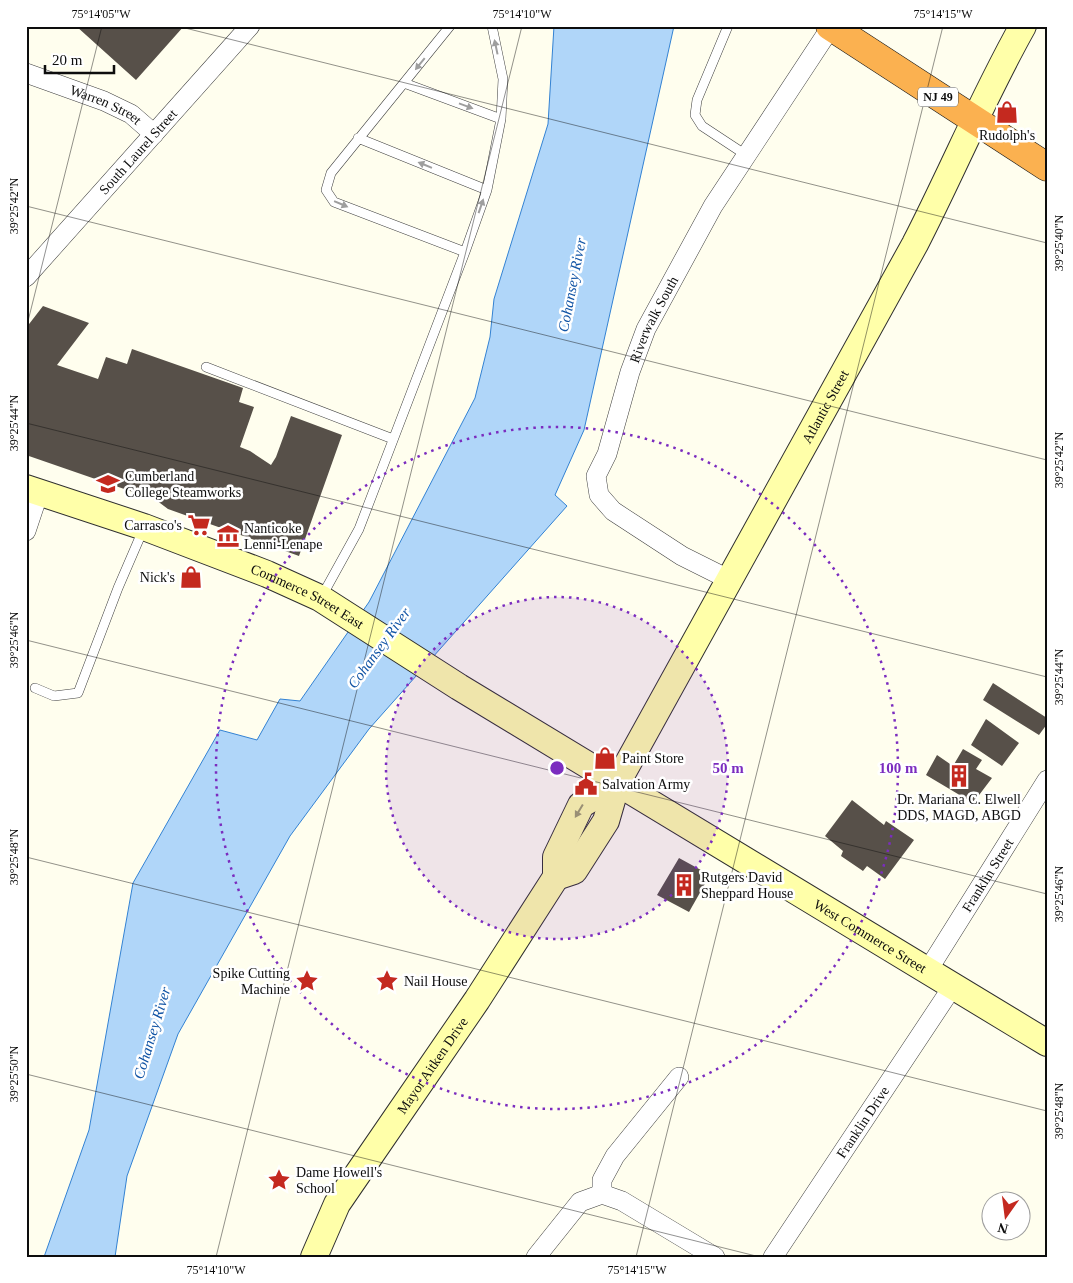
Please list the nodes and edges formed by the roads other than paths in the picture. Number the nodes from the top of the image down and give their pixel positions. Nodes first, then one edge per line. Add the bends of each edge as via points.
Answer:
1 (250, 26) edge
2 (450, 26) edge
3 (492, 26) edge
4 (728, 26) edge
5 (1023, 26) edge
6 (831, 27) edge
7 (26, 73) edge
8 (404, 83) junction
9 (501, 118) junction
10 (975, 121) junction
11 (154, 134) junction
12 (358, 138) junction
13 (746, 155) junction
14 (1047, 167) edge
15 (486, 190) junction
16 (465, 252) junction
17 (26, 277) edge
18 (206, 367) dead end
19 (393, 439) junction
20 (33, 490) edge
21 (144, 527) junction
22 (26, 531) edge
23 (730, 580) junction
24 (320, 598) junction
25 (35, 688) dead end
26 (1047, 780) edge
27 (617, 783) junction
28 (928, 970) junction
29 (953, 986) junction
30 (1047, 1043) edge
31 (679, 1077) dead end
32 (602, 1194) junction
33 (314, 1257) edge
34 (536, 1257) edge
35 (715, 1257) edge
36 (773, 1257) edge

1 - 11 street, South Laurel Street
2 -> 8 lane
9 -> 3 lane via 503,79
4 - 13 lane via 697,100 695,115 702,126
5 - 10 street, Atlantic Street
6 - 10 highway, NJ 49
6 - 13 street, Riverwalk South
7 - 11 street, Warren Street via 104,101 130,114
8 -> 9 lane
8 - 12 lane
9 - 15 lane
10 - 14 highway, NJ 49
10 - 23 street, Atlantic Street via 915,244
11 - 17 street, South Laurel Street
15 -> 12 lane
12 -> 16 lane via 331,173 326,190 334,202
13 - 23 street, Riverwalk South via 713,206 646,329 630,372 608,454 596,476 598,495 613,511 682,556
16 -> 15 lane
16 - 19 lane
18 - 19 lane
19 - 24 lane via 359,529
20 - 21 street, Commerce Street East
20 - 22 street
21 - 24 street, Commerce Street East
21 - 25 lane via 78,693 54,696
23 - 27 street, Atlantic Street
24 - 27 street, Commerce Street East
26 - 28 street, Franklin Street
27 - 28 street, West Commerce Street
27 - 33 street, Mayor Aitken Drive via 606,821 580,862 574,871 556,877 462,1022 337,1204
28 - 29 street, West Commerce Street
29 - 30 street, West Commerce Street
29 - 36 street, Franklin Drive
31 - 32 street via 616,1156 602,1180
32 - 34 street via 580,1202
32 - 35 street via 622,1201

